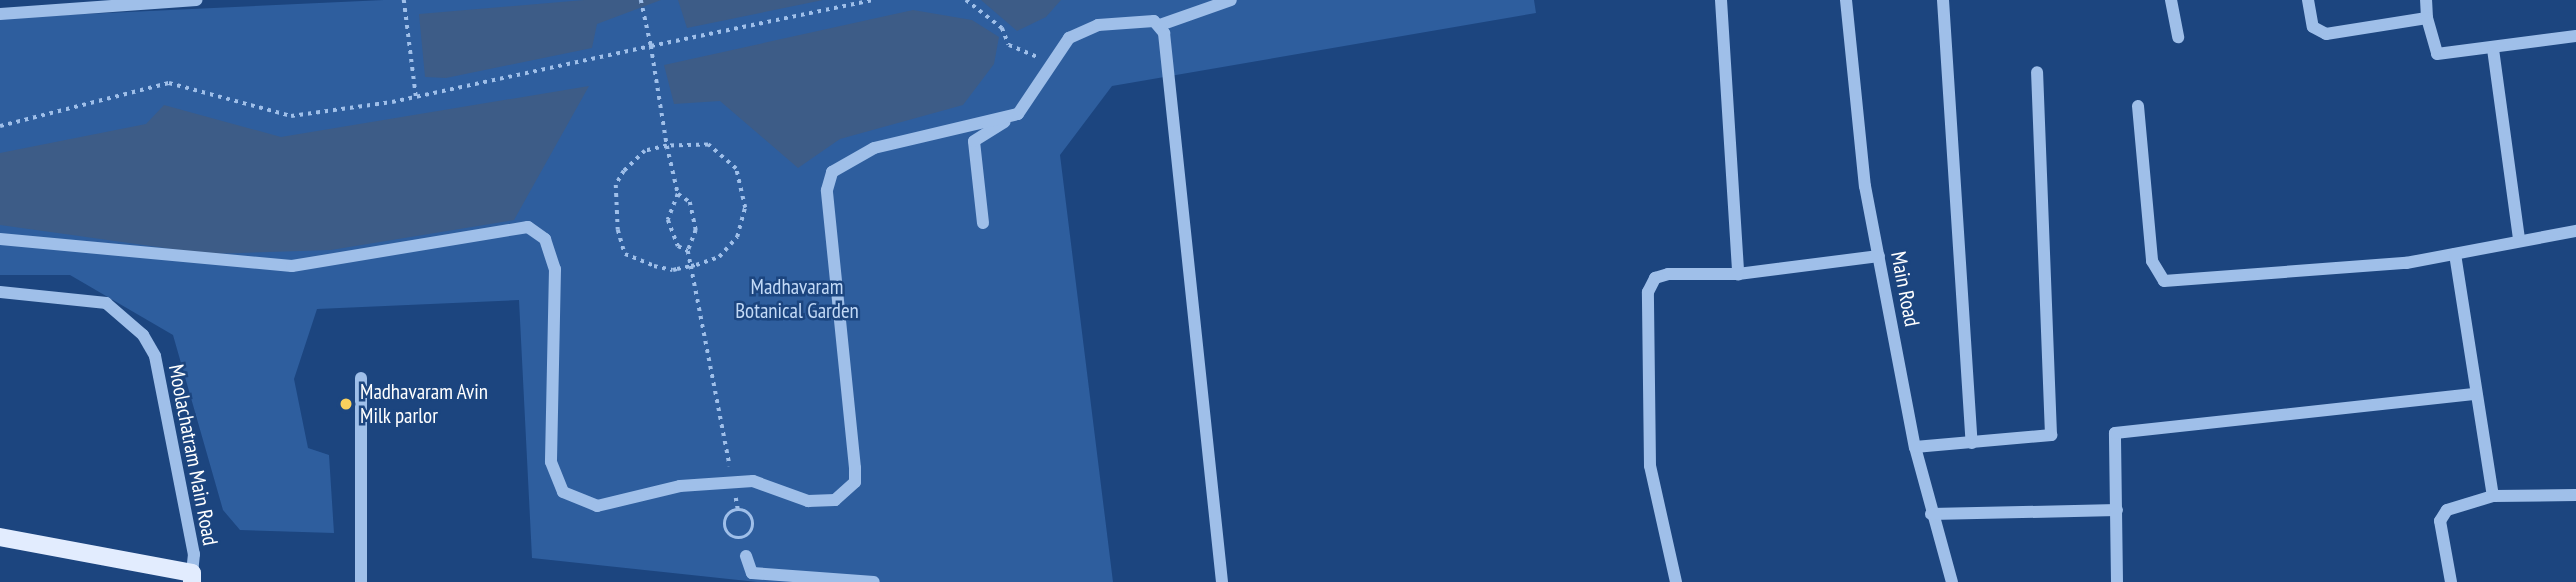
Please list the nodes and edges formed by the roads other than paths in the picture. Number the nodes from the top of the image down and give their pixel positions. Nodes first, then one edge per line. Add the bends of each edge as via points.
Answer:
1 (197, 0) edge
2 (1231, 0) edge
3 (1721, 0) edge
4 (1846, 0) edge
5 (1943, 0) edge
6 (2171, 0) edge
7 (2308, 0) edge
8 (2426, 0) edge
9 (0, 14) edge
10 (2427, 18) junction
11 (1160, 25) junction
12 (2576, 36) edge
13 (2178, 37) dead end
14 (2493, 49) junction
15 (2036, 72) dead end
16 (2138, 106) dead end
17 (1018, 114) junction
18 (984, 223) dead end
19 (2576, 231) edge
20 (0, 239) edge
21 (2519, 240) junction
22 (2455, 254) junction
23 (1879, 256) junction
24 (1738, 274) junction
25 (0, 292) edge
26 (361, 378) dead end
27 (2476, 394) junction
28 (1972, 443) junction
29 (1916, 447) junction
30 (2576, 495) edge
31 (2493, 496) junction
32 (2117, 510) junction
33 (1931, 514) junction
34 (0, 537) edge
35 (746, 556) dead end
36 (192, 578) edge
37 (361, 582) edge
38 (874, 582) edge
39 (1222, 582) edge
40 (1676, 582) edge
41 (1952, 582) edge
42 (2117, 582) edge
43 (2451, 582) edge

1 - 9 street
2 - 11 street
3 - 24 street
4 - 23 street, Main Road via 1865,186
5 - 28 street
6 - 13 street
7 - 10 street via 2321,34
8 - 10 street
10 - 14 street via 2435,53
11 - 17 street via 1144,18 1081,31
11 - 39 street
12 - 14 street
14 - 21 street
15 - 28 street via 2051,435
16 - 22 street via 2152,261 2164,281
17 - 18 street via 974,141
17 - 20 street via 874,148 832,172 827,190 855,482 835,500 820,502 764,482 680,486 597,506 563,492 551,462 555,270 545,239 528,227 292,266
19 - 21 street
21 - 22 street
22 - 27 street
23 - 24 street
23 - 29 street, Main Road
24 - 40 street via 1668,274 1655,278 1648,292 1650,467
25 - 36 street, Moolachatram Main Road via 106,303 143,335 155,356 194,554
26 - 37 street
27 - 31 street
27 - 32 street via 2115,433
28 - 29 street
29 - 33 street, Main Road
30 - 31 street
31 - 43 street via 2442,515
32 - 33 street
32 - 42 street
33 - 41 street, Main Road
34 - 36 main road
35 - 38 street via 752,573

